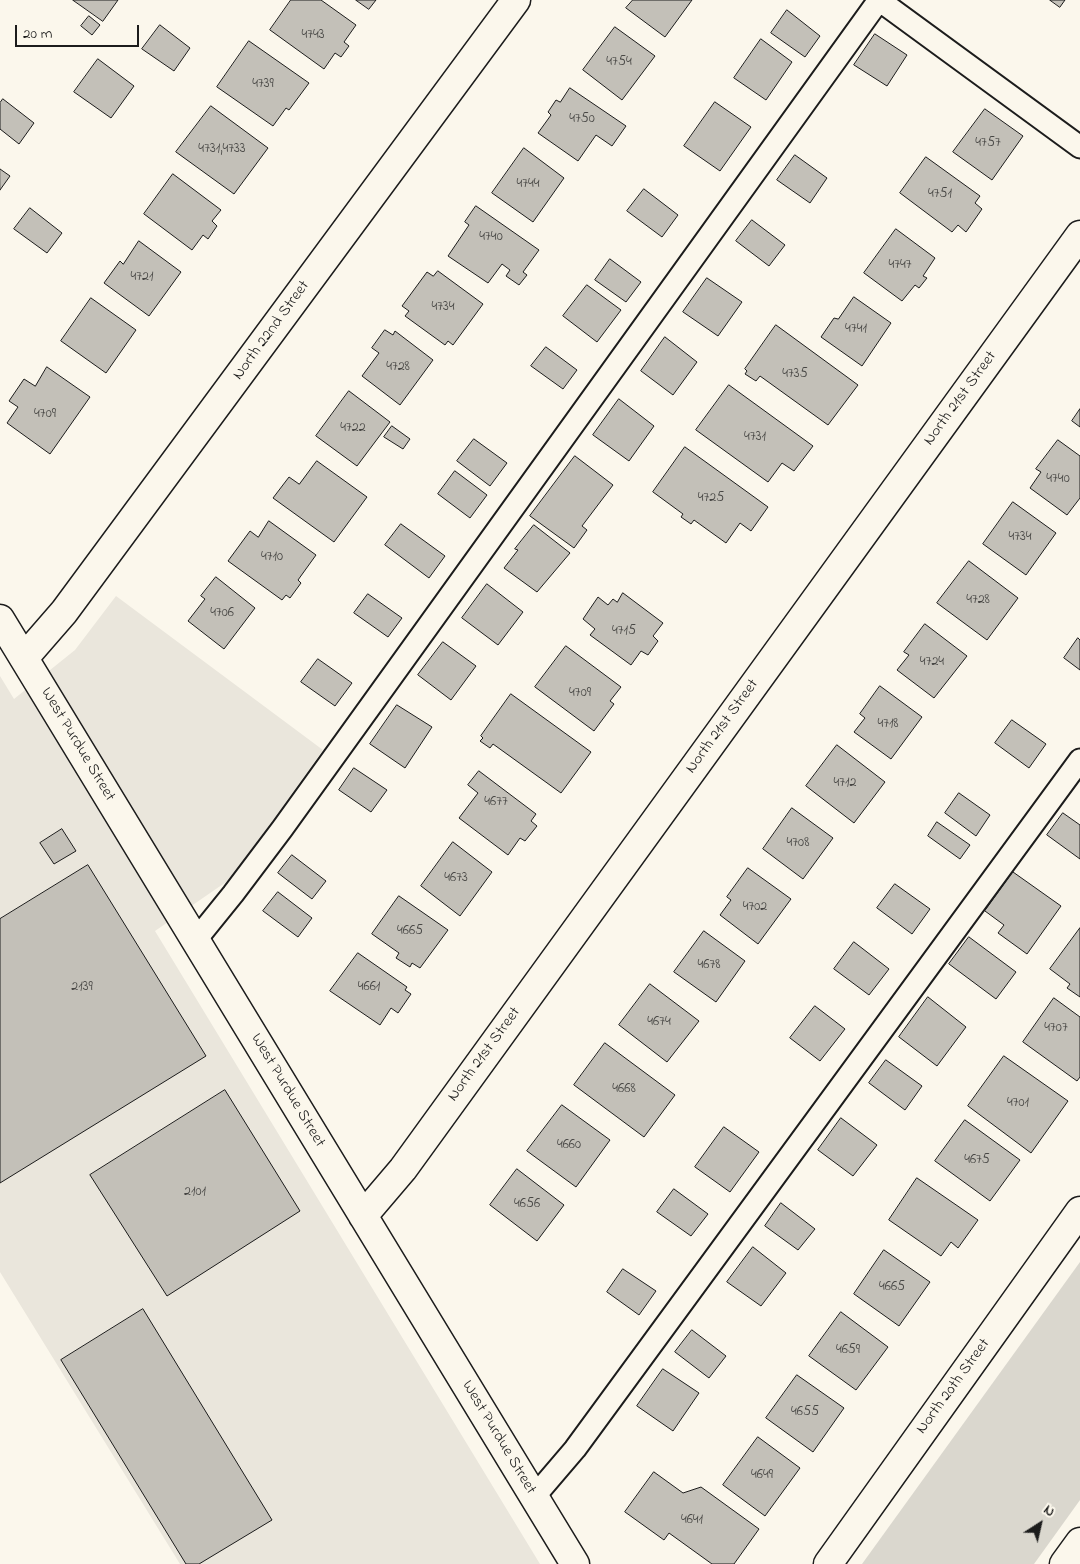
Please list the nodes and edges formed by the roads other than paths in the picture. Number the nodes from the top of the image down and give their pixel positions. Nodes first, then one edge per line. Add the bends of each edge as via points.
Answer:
1 (516, 0) edge
2 (1080, 147) edge
3 (1080, 236) edge
4 (0, 619) edge
5 (24, 658) junction
6 (1080, 760) edge
7 (195, 941) junction
8 (1080, 1211) edge
9 (363, 1216) junction
10 (534, 1497) junction
11 (1080, 1542) edge
12 (574, 1564) edge
13 (828, 1564) edge
14 (1064, 1564) edge

1 - 5 street, North 22nd Street via 64,612
2 - 7 lane via 879,0 282,829
3 - 9 street, North 21st Street via 403,1169
4 - 5 street, West Purdue Street
5 - 7 street, West Purdue Street
6 - 10 lane via 575,1450
7 - 9 street, West Purdue Street
8 - 13 street, North 20th Street
9 - 10 street, West Purdue Street
10 - 12 street, West Purdue Street
11 - 14 street

